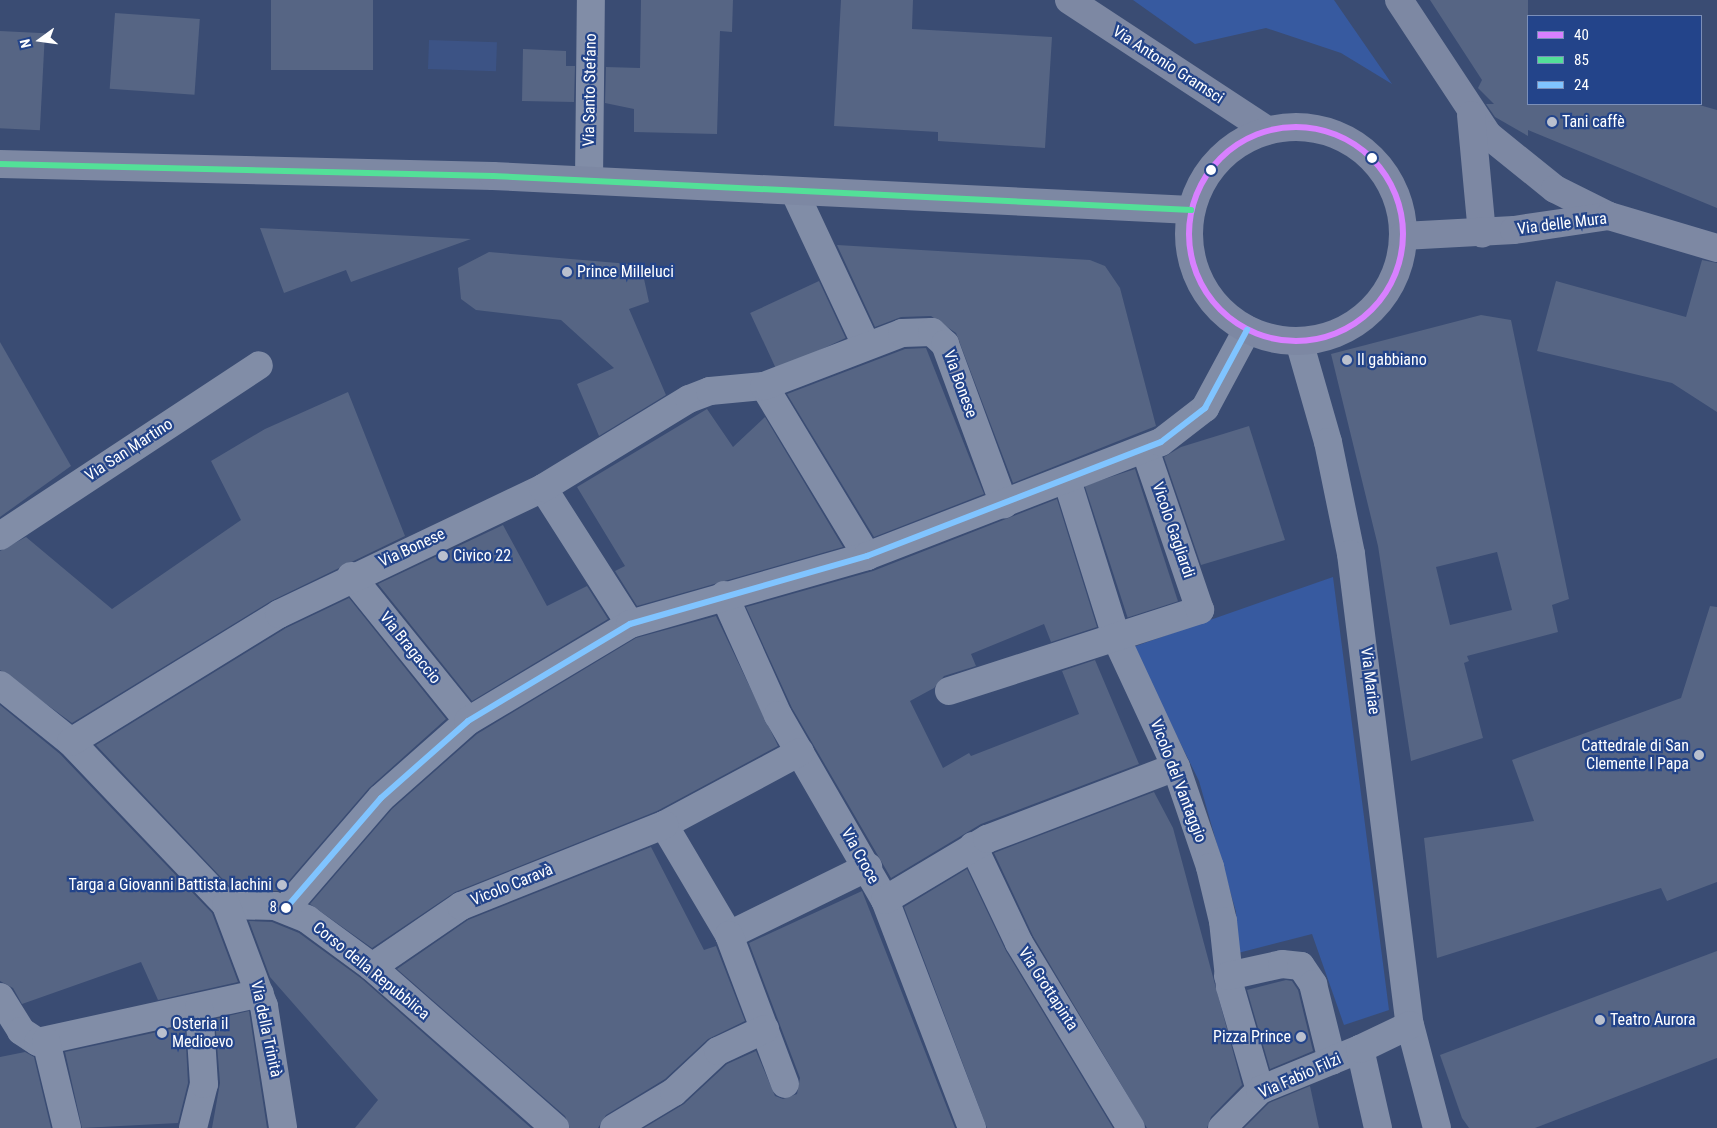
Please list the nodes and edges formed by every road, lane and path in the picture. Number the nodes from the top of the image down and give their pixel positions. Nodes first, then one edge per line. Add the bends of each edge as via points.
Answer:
1 (591, 0) edge
2 (1069, 0) edge
3 (1399, 0) edge
4 (1471, 115) junction
5 (1267, 130) junction
6 (0, 164) edge
7 (589, 180) junction
8 (794, 191) junction
9 (1192, 210) junction
10 (1609, 216) junction
11 (1482, 233) junction
12 (1403, 236) junction
13 (1717, 248) edge
14 (1247, 330) junction
15 (1299, 341) junction
16 (866, 345) junction
17 (259, 365) dead end
18 (764, 386) junction
19 (1145, 450) junction
20 (1067, 480) junction
21 (543, 488) junction
22 (1004, 504) junction
23 (0, 536) edge
24 (867, 556) junction
25 (351, 576) junction
26 (724, 595) junction
27 (630, 624) junction
28 (1117, 640) junction
29 (0, 685) edge
30 (949, 691) dead end
31 (468, 721) junction
32 (71, 742) junction
33 (800, 752) junction
34 (1176, 767) junction
35 (664, 825) junction
36 (974, 846) junction
37 (868, 867) junction
38 (885, 900) junction
39 (226, 905) junction
40 (286, 908) junction
41 (729, 936) junction
42 (372, 967) junction
43 (1228, 976) junction
44 (260, 993) junction
45 (0, 997) edge
46 (199, 1007) junction
47 (1410, 1025) junction
48 (765, 1029) junction
49 (46, 1041) junction
50 (1360, 1049) junction
51 (1332, 1061) junction
52 (785, 1084) dead end
53 (1260, 1090) junction
54 (67, 1128) edge
55 (193, 1128) edge
56 (283, 1128) edge
57 (555, 1128) edge
58 (614, 1128) edge
59 (972, 1128) edge
60 (1131, 1128) edge
61 (1222, 1128) edge
62 (1378, 1128) edge
63 (1437, 1128) edge

1 - 7 street, Via Santo Stefano
2 - 5 street, Via Antonio Gramsci
3 - 4 street via 1442,61
4 - 10 street via 1532,173
4 - 11 street
5 - 9 street via 1240,142 1218,160 1201,184
5 - 12 street via 1299,126 1332,132 1361,149 1384,173 1399,202
6 - 7 street
7 - 8 street
8 - 9 street
8 - 16 street
9 - 14 street via 1188,238 1206,292 1224,314
10 - 11 street, Via delle Mura
10 - 13 street, Via delle Mura
11 - 12 street, Via delle Mura
12 - 15 street via 1389,288 1373,309 1351,326 1326,337
14 - 15 street
14 - 19 street via 1204,408 1178,432
15 - 47 street, Via Mariae via 1334,470 1358,595
16 - 18 street, Via Bonese
16 - 22 street, Via Bonese via 922,330 945,344
17 - 23 street, Via San Martino
18 - 21 street, Via Bonese via 710,391 689,399
18 - 24 street
19 - 20 street
19 - 28 street, Vicolo Gagliardi via 1200,610
20 - 22 street
20 - 28 street, Vicolo del Vantaggio
21 - 25 street, Via Bonese
21 - 27 street
22 - 24 street
24 - 26 street
25 - 31 street, Via Bragaccio
25 - 32 street, Via Bonese via 279,614
26 - 27 street
26 - 33 street, Via Croce via 768,694
27 - 31 street
28 - 30 street
28 - 34 street, Vicolo del Vantaggio
29 - 32 street
31 - 40 street via 382,798
32 - 39 street
33 - 35 street, Vicolo Caravà
33 - 37 street, Via Croce
34 - 36 street
34 - 43 street, Vicolo del Vantaggio via 1214,880
35 - 41 street
35 - 42 street, Vicolo Caravà via 461,906
36 - 38 street
36 - 60 street, Via Grottapinta via 1019,943
37 - 38 street, Via Croce
37 - 41 street
38 - 59 street, Via Croce
39 - 40 street
39 - 44 street, Via della Trinità
40 - 42 street, Corso della Repubblica
41 - 48 street
42 - 57 street, Corso della Repubblica
43 - 51 street via 1282,964 1302,966 1313,984
43 - 53 street, Vicolo del Vantaggio
44 - 46 street
44 - 56 street, Via della Trinità
45 - 49 street via 26,1036
46 - 49 street
46 - 55 street via 204,1084
47 - 50 street, Via Fabio Filzi
47 - 63 street, Via Mariae
48 - 52 street
48 - 58 street via 718,1051 684,1085
49 - 54 street
50 - 51 street, Via Fabio Filzi
50 - 62 street
51 - 53 street, Via Fabio Filzi
53 - 61 street, Via Fabio Filzi

